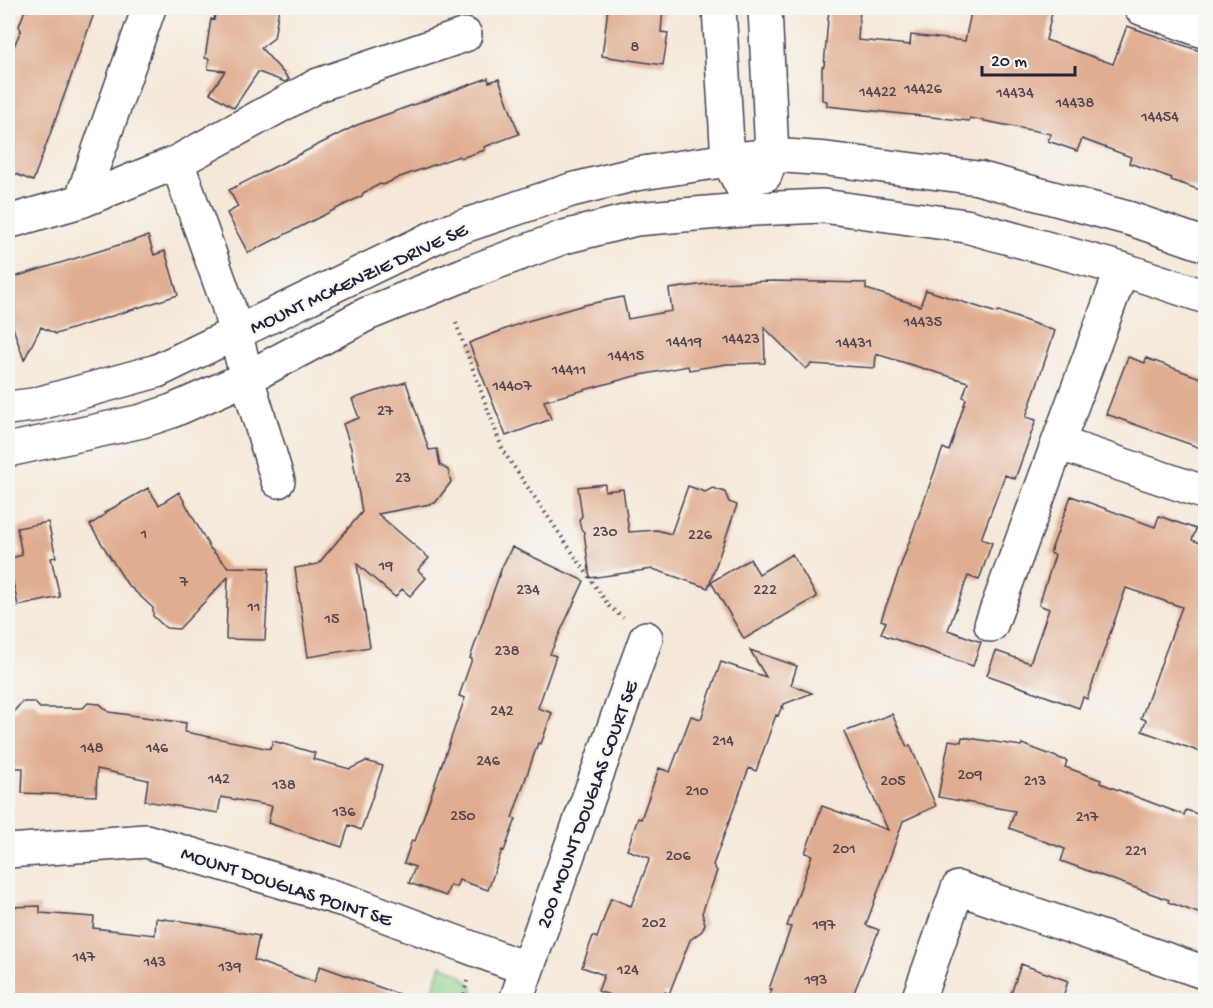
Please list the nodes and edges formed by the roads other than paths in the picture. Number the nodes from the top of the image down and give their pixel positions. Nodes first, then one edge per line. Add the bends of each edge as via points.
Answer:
1 (149, 8) edge
2 (719, 8) edge
3 (765, 8) edge
4 (1141, 8) edge
5 (1206, 32) edge
6 (465, 35) dead end
7 (772, 155) junction
8 (728, 160) junction
9 (177, 162) junction
10 (81, 201) junction
11 (754, 208) junction
12 (8, 222) edge
13 (1206, 245) edge
14 (1122, 270) junction
15 (1206, 297) edge
16 (236, 334) junction
17 (247, 378) junction
18 (8, 408) edge
19 (1058, 442) junction
20 (8, 450) edge
21 (278, 481) dead end
22 (1206, 493) edge
23 (991, 625) dead end
24 (646, 638) road end
25 (8, 851) edge
26 (527, 969) junction
27 (1206, 973) edge
28 (516, 1000) edge
29 (918, 1000) edge

1 - 10 street
2 - 8 street
3 - 7 street
4 - 5 street
6 - 9 street via 318,85
7 - 8 street, MOUNT MCKENZIE DRIVE SE
7 - 11 street
7 - 13 street, MOUNT MCKENZIE DRIVE SE via 978,178 1131,219
8 - 11 street
8 - 16 street, MOUNT MCKENZIE DRIVE SE via 636,174 571,190 443,233
9 - 10 street
9 - 16 street
10 - 12 street
11 - 14 street, MOUNT MCKENZIE DRIVE SE via 823,206 966,226
11 - 17 street, MOUNT MCKENZIE DRIVE SE via 636,219 564,237 367,314
14 - 15 street, MOUNT MCKENZIE DRIVE SE
14 - 19 street
16 - 17 street
16 - 18 street, MOUNT MCKENZIE DRIVE SE via 157,371 33,405
17 - 20 street, MOUNT MCKENZIE DRIVE SE via 142,421
17 - 21 street
19 - 22 street
19 - 23 street
24 - 26 street, 200 MOUNT DOUGLAS COURT SE
25 - 26 street, MOUNT DOUGLAS POINT SE via 146,841 347,901
26 - 28 street
27 - 29 street via 958,888

